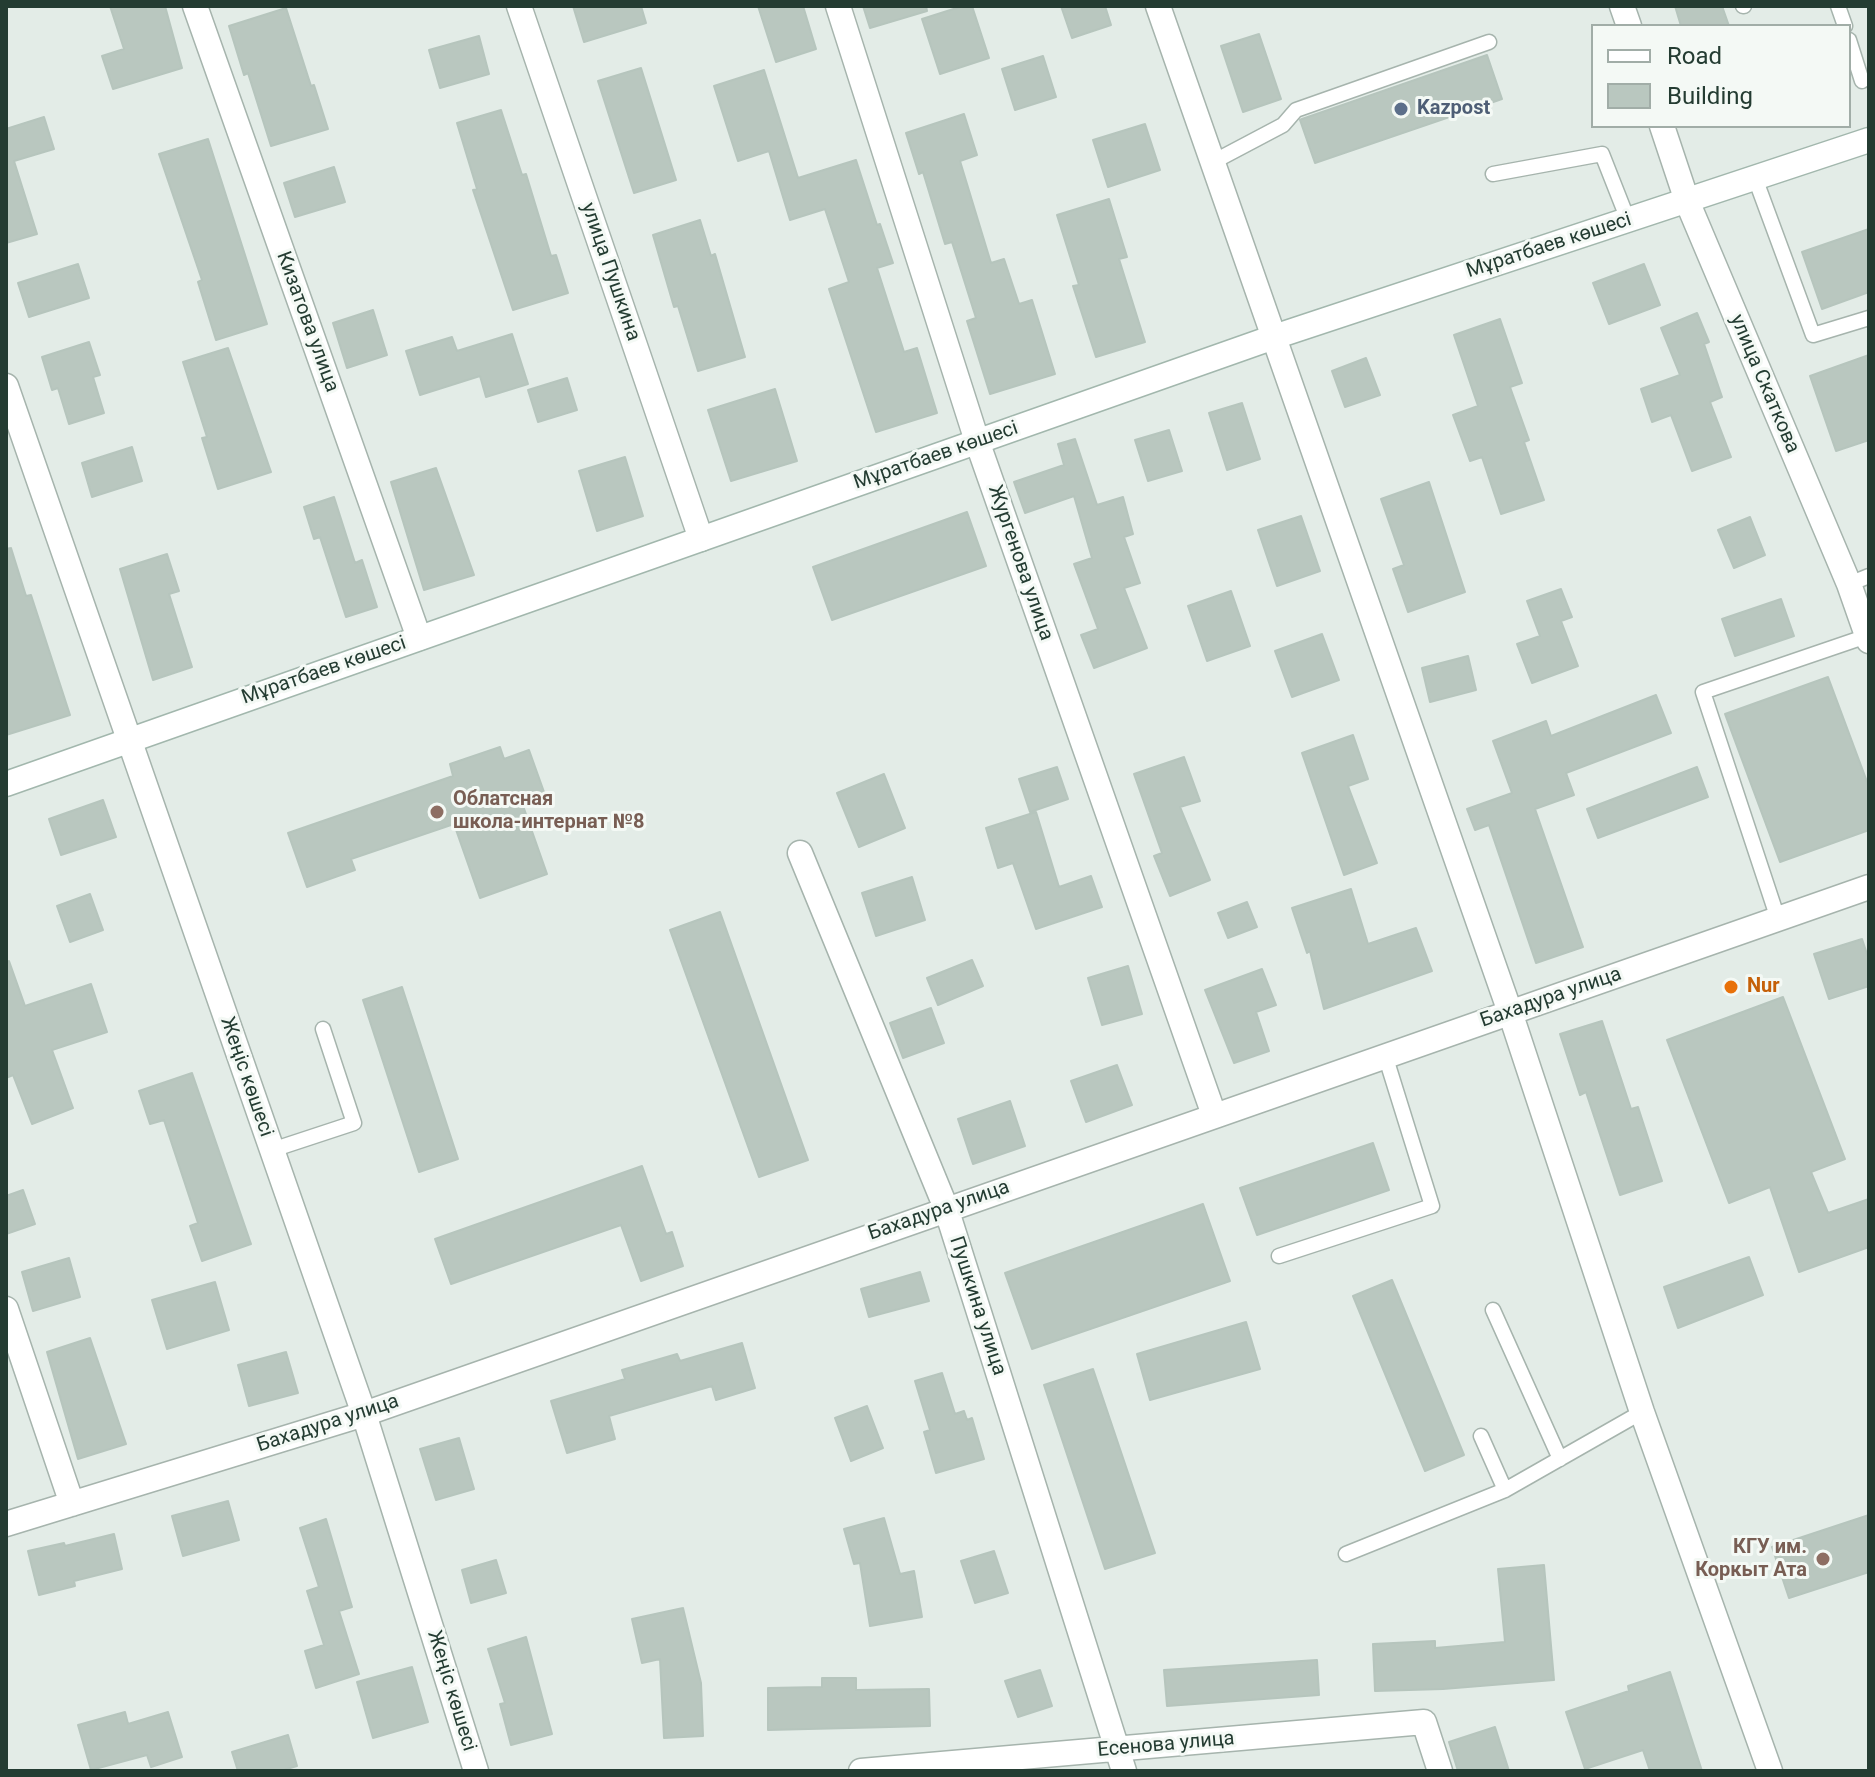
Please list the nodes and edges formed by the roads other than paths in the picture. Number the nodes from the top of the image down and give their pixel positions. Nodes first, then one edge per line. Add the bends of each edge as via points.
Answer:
1 (195, 6) edge
2 (519, 6) edge
3 (838, 6) edge
4 (1158, 6) edge
5 (1489, 42) dead end
6 (1851, 46) edge
7 (1862, 81) dead end
8 (1663, 128) edge
9 (1869, 140) edge
10 (1213, 162) junction
11 (1493, 174) dead end
12 (1755, 178) junction
13 (1687, 201) junction
14 (1628, 220) junction
15 (1869, 318) edge
16 (1274, 337) junction
17 (6, 386) edge
18 (977, 441) junction
19 (701, 539) junction
20 (1859, 580) edge
21 (419, 638) junction
22 (1868, 638) edge
23 (128, 740) junction
24 (6, 784) edge
25 (800, 853) dead end
26 (1869, 887) edge
27 (1778, 919) junction
28 (1510, 1012) junction
29 (323, 1029) dead end
30 (1385, 1055) junction
31 (1214, 1115) junction
32 (272, 1150) junction
33 (946, 1208) junction
34 (1279, 1256) dead end
35 (6, 1309) edge
36 (1493, 1310) dead end
37 (1642, 1412) junction
38 (364, 1414) junction
39 (1481, 1436) dead end
40 (1560, 1459) junction
41 (1505, 1490) junction
42 (72, 1504) junction
43 (6, 1524) edge
44 (1346, 1554) dead end
45 (1120, 1760) edge
46 (476, 1771) edge
47 (864, 1771) edge
48 (1440, 1771) edge
49 (1770, 1771) edge

1 - 21 street, Кизатова улица
2 - 19 street, улица Пушкина
3 - 18 street, Жургенова улица
4 - 10 street
5 - 10 lane via 1296,110 1283,125
6 - 7 lane
8 - 13 street, улица Скаткова
9 - 12 street, Мұратбаев көшесі
10 - 16 street
11 - 14 lane via 1602,154
12 - 13 street, Мұратбаев көшесі
12 - 15 lane via 1813,335
13 - 14 street, Мұратбаев көшесі
13 - 20 street, улица Скаткова
14 - 16 street, Мұратбаев көшесі
16 - 18 street, Мұратбаев көшесі
16 - 28 street
17 - 23 street, Жеңіс көшесі
18 - 19 street, Мұратбаев көшесі
18 - 31 street, Жургенова улица
19 - 21 street, Мұратбаев көшесі
20 - 22 street, улица Скаткова
21 - 23 street, Мұратбаев көшесі
22 - 27 lane via 1703,692
23 - 24 street, Мұратбаев көшесі
23 - 32 street, Жеңіс көшесі
25 - 33 street, Пушкина улица
26 - 27 street, Бахадура улица
27 - 28 street, Бахадура улица
28 - 30 street, Бахадура улица
28 - 37 street
29 - 32 lane via 354,1123
30 - 31 street, Бахадура улица
30 - 34 lane via 1432,1206
31 - 33 street, Бахадура улица
32 - 38 street, Жеңіс көшесі
33 - 38 street, Бахадура улица
33 - 45 street, Пушкина улица
35 - 42 street
36 - 40 lane
37 - 40 lane
37 - 49 street
38 - 42 street, Бахадура улица
38 - 46 street, Жеңіс көшесі
39 - 41 lane
40 - 41 lane
41 - 44 lane
42 - 43 street, Бахадура улица
45 - 47 street, Есенова улица
45 - 48 street, Есенова улица via 1424,1722

